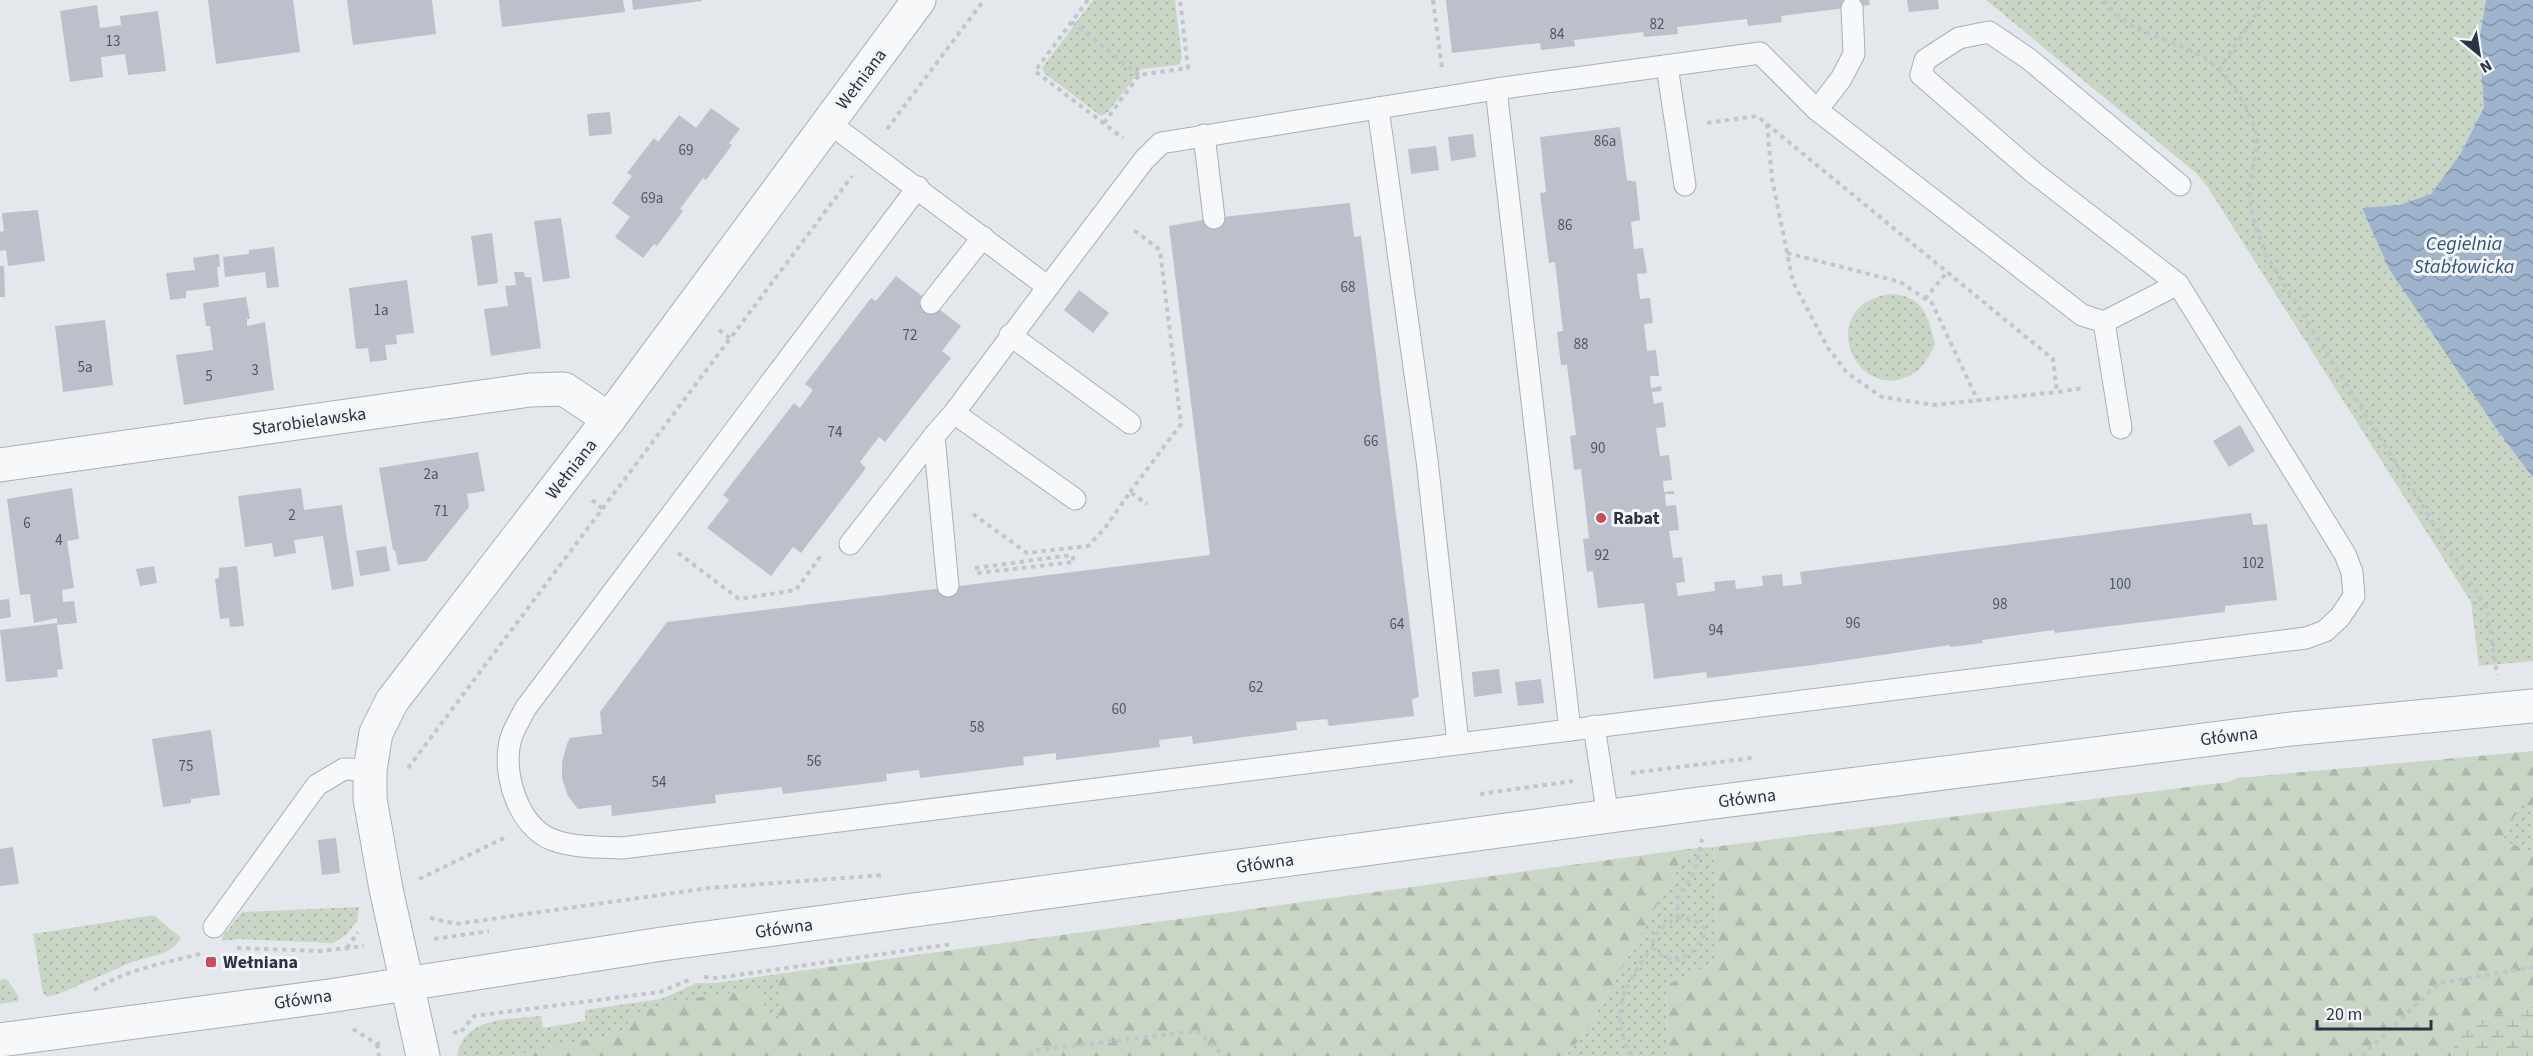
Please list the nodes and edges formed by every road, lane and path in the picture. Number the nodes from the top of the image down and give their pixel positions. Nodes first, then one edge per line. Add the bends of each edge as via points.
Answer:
1 (920, 0) edge
2 (984, 0) edge
3 (1088, 0) edge
4 (1179, 0) edge
5 (1433, 0) edge
6 (2104, 0) edge
7 (2262, 0) edge
8 (1852, 8) dead end
9 (1072, 22) junction
10 (1667, 66) junction
11 (2219, 70) junction
12 (1139, 75) junction
13 (1443, 76) dead end
14 (1496, 89) junction
15 (1378, 108) junction
16 (1817, 110) junction
17 (828, 122) junction
18 (1104, 123) junction
19 (1702, 124) dead end
20 (1767, 124) junction
21 (1118, 134) dead end
22 (1204, 135) junction
23 (869, 152) junction
24 (1685, 185) dead end
25 (2180, 185) dead end
26 (918, 187) junction
27 (1107, 209) junction
28 (1214, 218) dead end
29 (983, 237) junction
30 (1787, 253) junction
31 (1947, 272) junction
32 (2178, 284) junction
33 (1048, 287) junction
34 (1925, 299) junction
35 (931, 303) dead end
36 (2104, 322) junction
37 (1010, 335) junction
38 (2114, 384) junction
39 (2057, 392) junction
40 (1978, 400) junction
41 (954, 413) junction
42 (609, 419) junction
43 (1130, 423) dead end
44 (2121, 428) dead end
45 (934, 436) junction
46 (0, 465) edge
47 (1130, 492) junction
48 (1075, 499) dead end
49 (1147, 504) dead end
50 (971, 512) dead end
51 (850, 544) dead end
52 (671, 547) dead end
53 (823, 552) dead end
54 (969, 569) dead end
55 (948, 581) joint
56 (2498, 680) dead end
57 (2533, 706) edge
58 (1594, 726) junction
59 (1570, 730) junction
60 (1458, 742) junction
61 (370, 770) junction
62 (407, 770) dead end
63 (1608, 817) junction
64 (1690, 841) dead end
65 (471, 855) dead end
66 (411, 884) dead end
67 (1677, 918) junction
68 (214, 927) dead end
69 (497, 930) dead end
70 (399, 942) junction
71 (963, 943) dead end
72 (1652, 947) junction
73 (229, 949) dead end
74 (210, 951) dead end
75 (2533, 967) edge
76 (408, 984) junction
77 (86, 994) dead end
78 (351, 1028) dead end
79 (0, 1040) edge
80 (377, 1044) junction
81 (421, 1046) edge
82 (379, 1056) edge
83 (1029, 1056) edge
84 (1224, 1056) edge
85 (1632, 1056) edge
86 (2362, 1056) edge

1 - 17 street, Wełniana
2 - 23 path
3 - 9 path
4 - 12 path via 1188,68
5 - 13 path
6 - 11 path via 2120,20 2136,30 2206,58
7 - 11 path
8 - 16 lane via 1854,54 1841,80
9 - 12 path
9 - 18 path via 1035,71
10 - 14 lane
10 - 16 lane via 1760,53
10 - 24 lane
11 - 56 path via 2232,85 2257,134 2249,193 2254,226 2267,257 2487,609
12 - 18 path
14 - 15 lane
14 - 59 lane
15 - 22 lane
15 - 60 lane via 1427,460
16 - 36 lane via 2082,315
17 - 23 lane
17 - 42 street, Wełniana
18 - 21 path
19 - 20 path via 1757,116
20 - 30 path via 1772,179
20 - 31 path
22 - 27 lane via 1161,143
22 - 28 lane
23 - 26 lane
23 - 62 path
25 - 32 lane via 2029,59 1989,32 1959,38 1925,60 1921,75 2033,172
26 - 29 lane
26 - 60 lane via 525,709 511,738 508,770 513,792 531,826 552,840 586,847 622,848
27 - 33 lane
27 - 47 path via 1160,250 1181,424
29 - 33 lane
29 - 35 lane
30 - 34 path via 1900,282
30 - 40 path via 1793,282 1828,348 1847,373 1882,398 1934,405
31 - 34 path
31 - 39 path via 2053,359
32 - 36 lane
32 - 58 lane via 2345,554 2352,572 2354,596 2325,631 2306,638
33 - 37 lane
34 - 40 path via 1932,303
36 - 38 lane
37 - 41 lane
37 - 43 lane
38 - 39 path
38 - 44 lane
39 - 40 path
41 - 45 lane
41 - 48 lane
42 - 46 street, Starobielawska via 564,389 530,390
42 - 61 street, Wełniana via 392,700 376,733
45 - 51 lane
45 - 55 lane
47 - 49 path
47 - 50 path via 1088,546 1028,553
52 - 53 path via 739,599 796,590
54 - 55 path via 1072,555 1074,562
57 - 63 street, Główna via 2291,729
58 - 59 lane
58 - 63 lane
59 - 60 lane
61 - 68 lane via 344,770 317,785
61 - 70 street, Wełniana via 371,813
63 - 76 street, Główna via 674,942
64 - 67 path via 1702,840 1695,871 1679,896
65 - 66 path
67 - 72 path via 1660,928
67 - 72 path via 1700,921 1705,930 1700,946 1675,961
69 - 70 path
70 - 73 path via 321,951
70 - 76 street, Wełniana
71 - 81 path via 717,978 698,976 660,992 474,1016 460,1033
72 - 85 path via 1632,975 1621,1000 1619,1022
74 - 77 path via 147,967
75 - 86 path via 2439,983
76 - 79 street, Główna
76 - 81 street, Wełniana
78 - 80 path
80 - 81 path
80 - 82 path
83 - 84 path via 1037,1050 1197,1031

